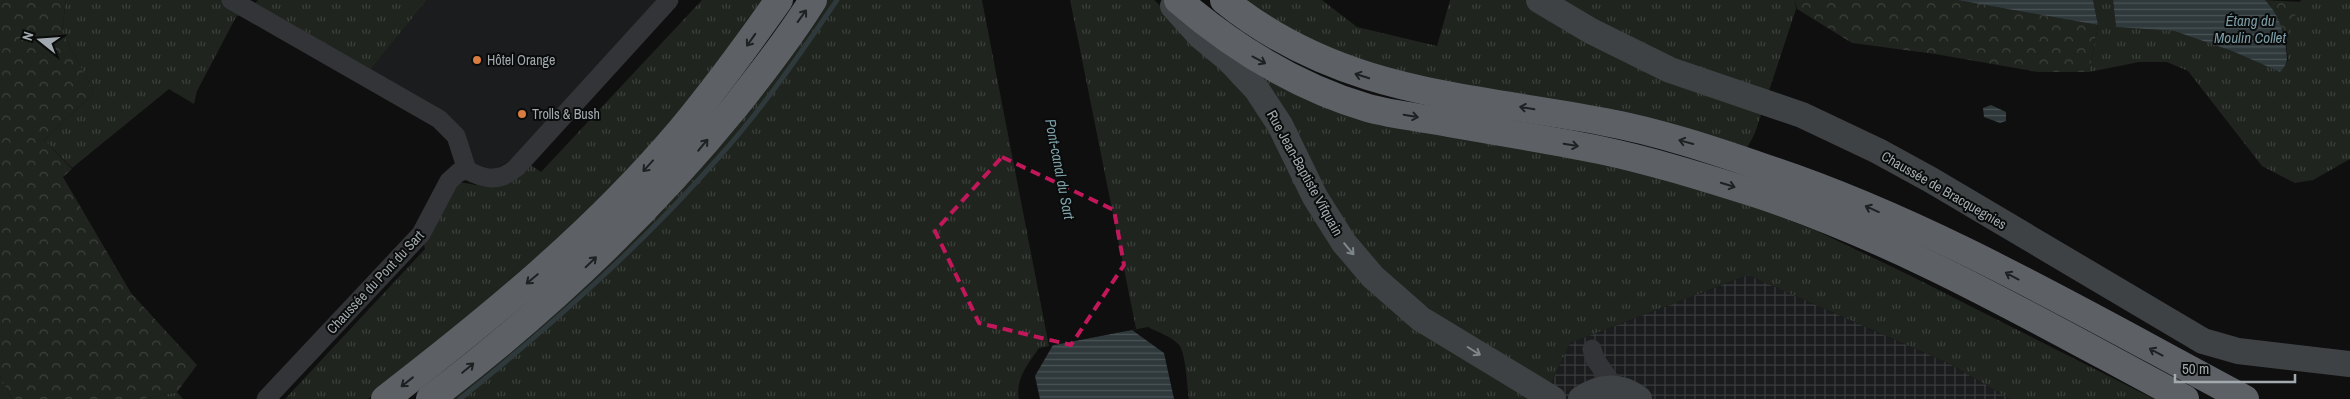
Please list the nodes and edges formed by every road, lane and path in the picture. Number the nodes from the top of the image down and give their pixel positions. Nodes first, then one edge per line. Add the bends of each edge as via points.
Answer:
1 (231, 0) edge
2 (669, 0) edge
3 (779, 0) edge
4 (813, 0) edge
5 (1168, 0) edge
6 (1178, 0) edge
7 (1224, 0) edge
8 (1539, 0) edge
9 (467, 170) junction
10 (1593, 354) dead end
11 (2350, 364) edge
12 (1596, 393) edge
13 (266, 399) edge
14 (385, 399) edge
15 (430, 399) edge
16 (1553, 399) edge
17 (1638, 399) edge
18 (2185, 399) edge
19 (2245, 399) edge

1 - 9 street via 438,119 456,136
2 - 9 street via 516,168 498,178 478,176
3 -> 14 highway via 734,64 622,194 560,255
15 -> 4 highway via 579,274 634,221 756,80
5 -> 16 street, Rue Jean-Baptiste Vifquain via 1200,36 1229,60 1257,90 1280,125 1314,197 1344,243 1373,277 1421,319
6 -> 18 highway via 1203,22 1256,58 1349,102 1668,166 1756,194 1839,226 1906,255
19 -> 7 highway via 1993,266 1846,198 1690,143 1608,122 1409,88 1370,78 1325,62 1286,43
8 - 11 street, Chaussée de Bracquegnies via 1591,31 1670,70 1802,115 1878,151 2203,340 2238,351
9 - 13 street, Chaussée du Pont du Sart via 449,181 421,234
10 - 12 street
12 - 17 street via 1627,391

